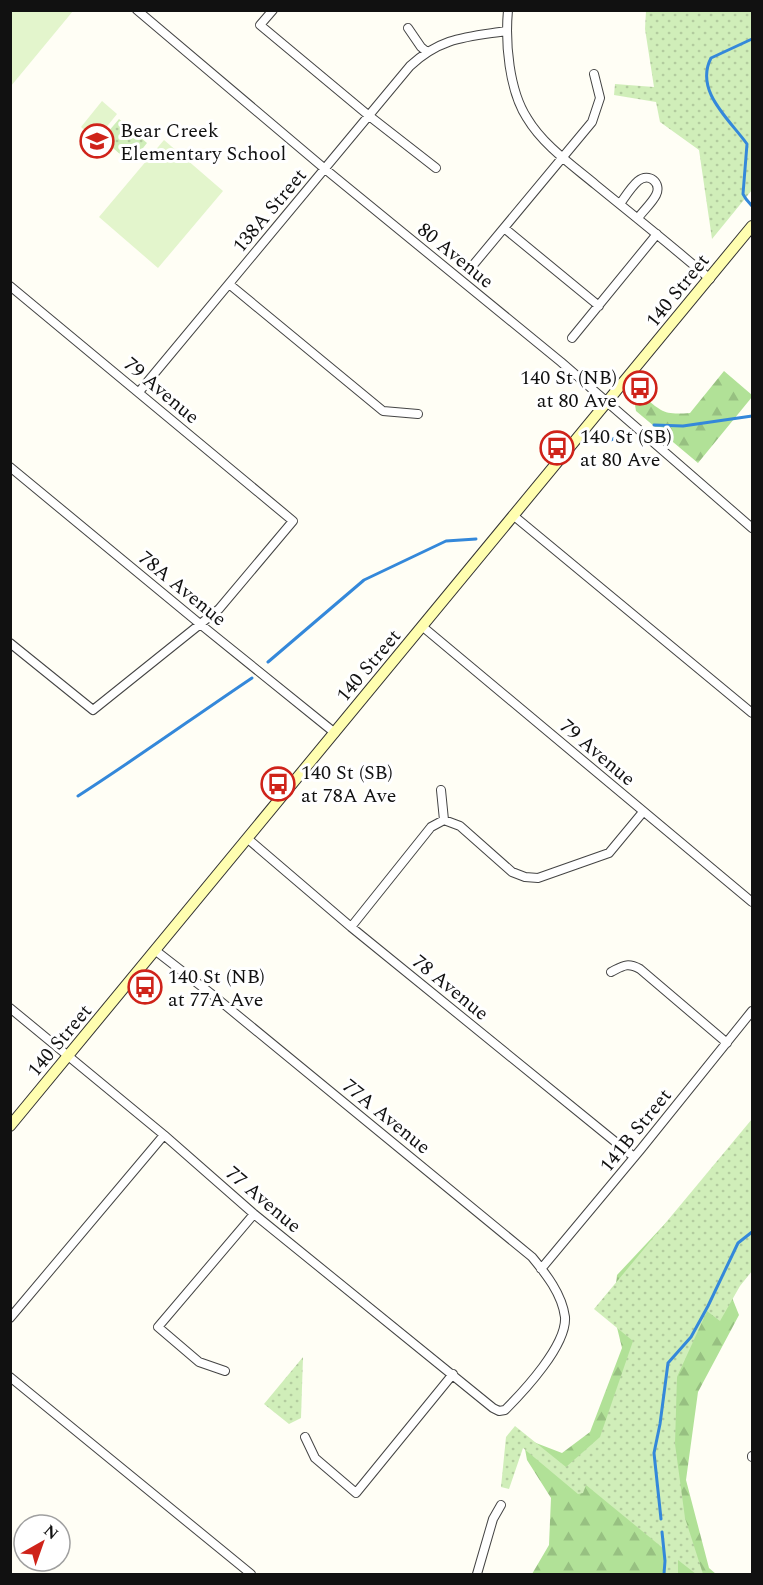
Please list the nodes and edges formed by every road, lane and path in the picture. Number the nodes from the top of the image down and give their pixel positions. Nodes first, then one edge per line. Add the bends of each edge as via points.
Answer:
1 (137, 10) edge
2 (273, 10) edge
3 (508, 10) edge
4 (408, 28) dead end
5 (506, 31) junction
6 (427, 52) junction
7 (594, 74) dead end
8 (368, 116) junction
9 (563, 157) junction
10 (436, 168) dead end
11 (325, 169) junction
12 (620, 204) junction
13 (638, 218) junction
14 (752, 227) edge
15 (504, 228) junction
16 (657, 234) junction
17 (474, 264) dead end
18 (710, 279) junction
19 (229, 284) junction
20 (10, 286) edge
21 (599, 306) junction
22 (572, 338) dead end
23 (139, 392) junction
24 (608, 403) junction
25 (418, 414) dead end
26 (10, 467) edge
27 (514, 516) junction
28 (753, 528) edge
29 (200, 624) junction
30 (423, 627) junction
31 (10, 643) edge
32 (753, 713) edge
33 (335, 733) junction
34 (441, 790) dead end
35 (644, 812) junction
36 (444, 820) junction
37 (248, 839) junction
38 (753, 902) edge
39 (351, 927) junction
40 (156, 951) junction
41 (611, 972) dead end
42 (10, 1008) edge
43 (753, 1011) edge
44 (727, 1043) junction
45 (69, 1056) junction
46 (10, 1126) edge
47 (164, 1135) junction
48 (634, 1157) junction
49 (254, 1214) junction
50 (541, 1269) junction
51 (10, 1318) edge
52 (225, 1371) dead end
53 (453, 1374) junction
54 (10, 1377) edge
55 (499, 1411) joint
56 (305, 1437) dead end
57 (501, 1505) dead end
58 (251, 1575) edge
59 (477, 1575) edge

1 - 11 street, 80 Avenue
2 - 8 street via 260,25
3 - 5 street
4 - 6 street
5 - 6 street, 138A Street via 463,37
5 - 9 street via 512,80 521,107 534,128
6 - 8 street, 138A Street via 402,74
7 - 9 street via 600,98 592,122
8 - 10 street
8 - 11 street, 138A Street
9 - 12 street
9 - 15 street
11 - 19 street, 138A Street
11 - 24 street, 80 Avenue
12 - 13 street
12 - 13 street via 639,180 653,178 658,188 656,195
13 - 16 street
14 - 18 main road, 140 Street
15 - 17 street
15 - 21 street
16 - 18 street
16 - 21 street
18 - 24 main road, 140 Street
19 - 23 street, 138A Street
19 - 25 street via 383,411
20 - 23 street, 79 Avenue
21 - 22 street
23 - 29 street, 79 Avenue via 293,521 219,609
24 - 27 main road, 140 Street
24 - 28 street, 80 Avenue
26 - 29 street, 78A Avenue
27 - 30 main road, 140 Street
27 - 32 street
29 - 31 street via 93,710
29 - 33 street, 78A Avenue
30 - 33 main road, 140 Street
30 - 35 street, 79 Avenue
33 - 37 main road, 140 Street
34 - 36 street
35 - 36 street via 609,853 538,878 512,872 460,826
35 - 38 street, 79 Avenue
36 - 39 street via 431,827
37 - 39 street, 78 Avenue
37 - 40 main road, 140 Street
39 - 48 street, 78 Avenue
40 - 45 main road, 140 Street
40 - 50 street, 77A Avenue via 532,1257
41 - 44 street via 634,965
42 - 45 street, 77 Avenue
43 - 44 street, 141B Street
44 - 48 street, 141B Street
45 - 46 main road, 140 Street
45 - 47 street, 77 Avenue
47 - 49 street, 77 Avenue
47 - 51 street
48 - 50 street, 141B Street
49 - 52 street via 158,1327 199,1362
49 - 53 street, 77 Avenue
50 - 55 street, 77A Avenue via 562,1304 564,1329 547,1361 511,1404
53 - 55 street, 77 Avenue
53 - 56 street via 356,1493 315,1458
54 - 58 street
57 - 59 street via 493,1519

